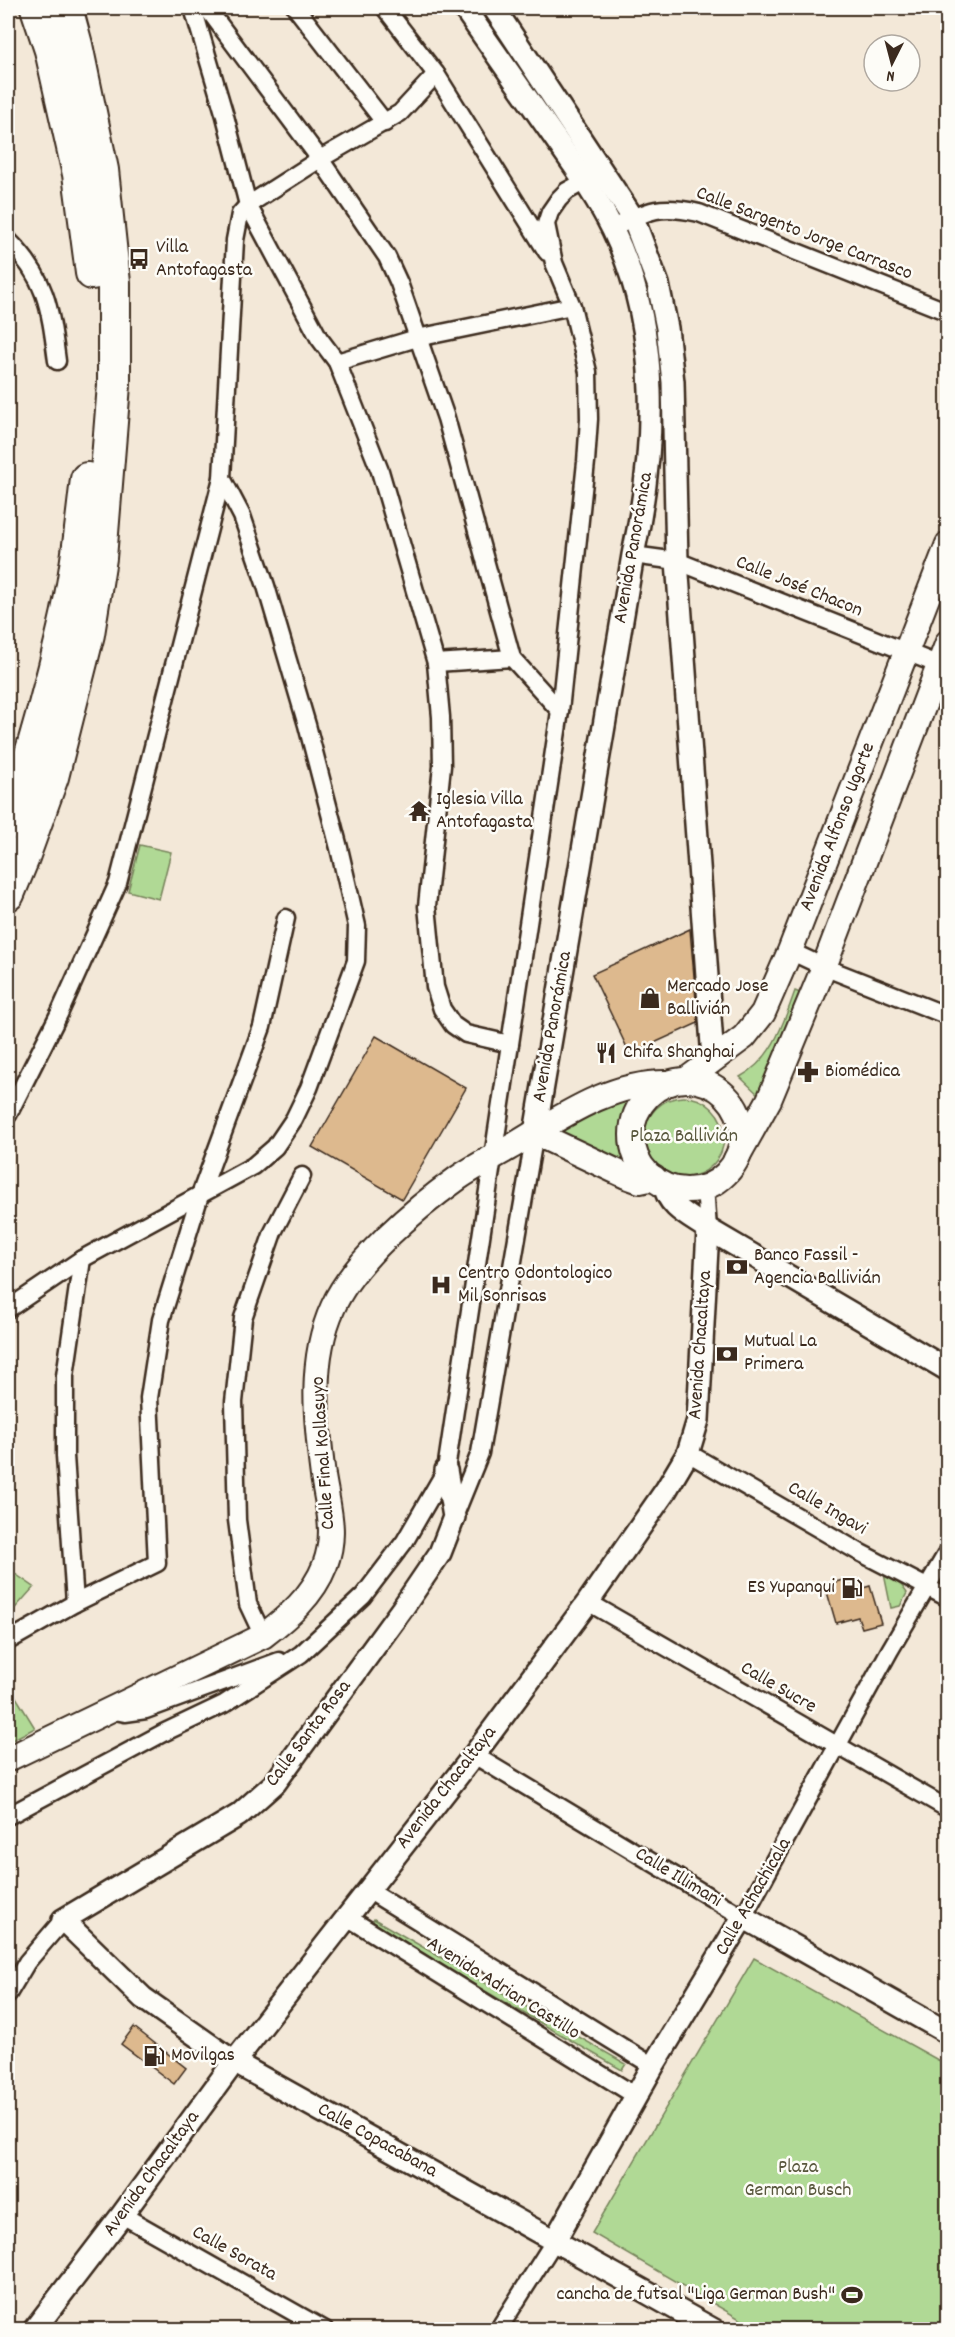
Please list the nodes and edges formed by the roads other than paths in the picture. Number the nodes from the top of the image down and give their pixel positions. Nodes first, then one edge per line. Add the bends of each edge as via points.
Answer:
1 (37, 8) edge
2 (66, 8) edge
3 (193, 8) edge
4 (207, 8) edge
5 (297, 8) edge
6 (386, 8) edge
7 (464, 8) edge
8 (494, 8) edge
9 (436, 75) junction
10 (385, 123) junction
11 (320, 159) junction
12 (585, 181) junction
13 (248, 205) junction
14 (633, 218) junction
15 (612, 229) junction
16 (8, 240) edge
17 (554, 263) junction
18 (572, 306) junction
19 (948, 312) edge
20 (417, 339) junction
21 (57, 360) dead end
22 (337, 362) junction
23 (222, 478) junction
24 (948, 544) edge
25 (633, 555) junction
26 (676, 561) junction
27 (948, 642) edge
28 (905, 652) junction
29 (512, 658) junction
30 (436, 663) junction
31 (943, 667) edge
32 (560, 711) junction
33 (8, 823) edge
34 (8, 894) edge
35 (286, 918) dead end
36 (789, 951) junction
37 (824, 968) junction
38 (948, 1016) edge
39 (510, 1044) junction
40 (713, 1059) junction
41 (678, 1082) junction
42 (8, 1115) edge
43 (535, 1132) junction
44 (494, 1157) junction
45 (736, 1159) junction
46 (302, 1176) dead end
47 (659, 1181) junction
48 (705, 1186) junction
49 (200, 1195) junction
50 (708, 1229) junction
51 (82, 1259) junction
52 (8, 1309) edge
53 (948, 1370) edge
54 (688, 1453) junction
55 (446, 1470) junction
56 (454, 1518) junction
57 (948, 1551) edge
58 (927, 1587) junction
59 (948, 1598) edge
60 (588, 1602) junction
61 (75, 1603) junction
62 (263, 1636) junction
63 (8, 1641) edge
64 (300, 1654) junction
65 (109, 1710) junction
66 (838, 1748) junction
67 (474, 1755) junction
68 (8, 1759) edge
69 (948, 1809) edge
70 (8, 1816) edge
71 (368, 1890) junction
72 (347, 1917) junction
73 (743, 1917) junction
74 (63, 1920) junction
75 (8, 1994) edge
76 (948, 2033) edge
77 (234, 2062) junction
78 (652, 2066) junction
79 (636, 2096) junction
80 (122, 2215) junction
81 (555, 2240) junction
82 (34, 2330) edge
83 (325, 2330) edge
84 (498, 2330) edge
85 (714, 2330) edge

1 - 33 highway via 51,50 79,174 93,289 92,387 88,473 65,627 27,770
2 - 34 highway via 102,170 114,283 114,386 100,558 88,634 52,777
3 - 13 street
4 - 11 street
5 - 10 street
6 - 9 street
7 - 12 street, Avenida Panorámica
8 - 14 street, Avenida Panorámica
9 - 10 street
9 - 17 street
10 - 11 street
11 - 13 street
11 - 20 street via 387,256
12 - 15 street, Avenida Panorámica
12 - 17 street via 567,191 550,212 546,224
13 - 22 street via 319,338
13 - 23 street via 240,214 235,240
14 - 15 street, Calle Sargento Jorge Carrasco
14 - 19 street, Calle Sargento Jorge Carrasco via 672,207 699,213
14 - 26 street, Avenida Panorámica via 658,284 667,328 673,382
15 - 25 street, Avenida Panorámica via 635,288 651,383 649,468
16 - 21 street via 28,262 46,296
17 - 18 street
18 - 20 street
18 - 32 street via 588,372 589,419
20 - 22 street
20 - 29 street via 446,418
22 - 30 street via 380,471
23 - 42 street via 118,883
23 - 49 street via 242,516 306,725 357,926 356,961 319,1064 294,1119 275,1147 253,1166
24 - 28 main road, Avenida Alfonso Ugarte
25 - 26 street, Calle José Chacon
25 - 43 street, Avenida Panorámica
26 - 28 street, Calle José Chacon
26 - 40 street, Avenida Panorámica
27 - 31 main road, Avenida Alfonso Ugarte
28 - 31 street, Calle José Chacon
28 - 36 main road, Avenida Alfonso Ugarte
29 - 30 street
29 - 32 street
30 - 39 street via 441,766 428,906 435,987 442,1010 453,1025 466,1034
31 - 37 main road, Avenida Alfonso Ugarte
32 - 39 street
35 - 49 street via 262,1027
36 - 37 street
36 - 40 main road, Avenida Alfonso Ugarte via 763,1013 744,1037
37 - 38 street
37 - 45 main road, Avenida Alfonso Ugarte via 769,1100
39 - 44 street
40 - 41 main road, Avenida Alfonso Ugarte
41 - 43 main road, Calle Final Kollasuyo via 649,1082 612,1092
41 - 45 main road via 706,1084 730,1101 740,1119
41 - 47 main road via 643,1101 632,1131 640,1163
43 - 44 main road, Calle Final Kollasuyo
43 - 47 main road via 626,1176
43 - 56 street, Calle Santa Rosa via 480,1453
44 - 55 street
44 - 62 main road, Calle Final Kollasuyo via 459,1177 394,1230 350,1277 333,1307 320,1347 315,1390 323,1476 333,1524 325,1564 310,1592 287,1618
45 - 48 main road via 723,1176
46 - 62 street via 273,1232 243,1318 234,1402 237,1520 248,1604
47 - 48 main road via 684,1189
47 - 50 street via 671,1203
48 - 50 street, Avenida Chacaltaya
49 - 51 street
49 - 61 street via 161,1320 149,1398 157,1563
50 - 53 street
50 - 54 street, Avenida Chacaltaya via 698,1420
51 - 52 street
51 - 61 street via 65,1376 65,1456
54 - 58 street, Calle Ingavi
54 - 60 street, Avenida Chacaltaya
55 - 56 street
55 - 64 street via 405,1541 363,1596
56 - 74 street, Calle Santa Rosa via 440,1553 275,1784 238,1815
57 - 58 street, Calle Achachicala
58 - 59 street, Calle Ingavi
58 - 66 street, Calle Achachicala
60 - 66 street, Calle Sucre
60 - 67 street, Avenida Chacaltaya
61 - 63 street
62 - 65 main road, Calle Final Kollasuyo
64 - 65 street via 146,1710
64 - 70 street via 224,1704
65 - 68 main road, Calle Final Kollasuyo
66 - 69 street, Calle Sucre
66 - 73 street, Calle Achachicala
67 - 71 street, Avenida Chacaltaya
67 - 73 street, Calle Illimani
71 - 72 street, Avenida Chacaltaya
71 - 78 street, Avenida Adrian Castillo
72 - 77 street, Avenida Chacaltaya
72 - 79 street, Avenida Adrian Castillo
73 - 76 street, Calle Illimani
73 - 78 street, Calle Achachicala
74 - 75 street, Calle Santa Rosa via 27,1962
74 - 77 street, Calle Copacabana via 143,1998
77 - 80 street, Avenida Chacaltaya
77 - 81 street, Calle Copacabana
78 - 79 street, Calle Achachicala
79 - 81 street, Calle Achachicala
80 - 82 street, Avenida Chacaltaya
80 - 83 street, Calle Sorata
81 - 84 street
81 - 85 street, Calle Copacabana

